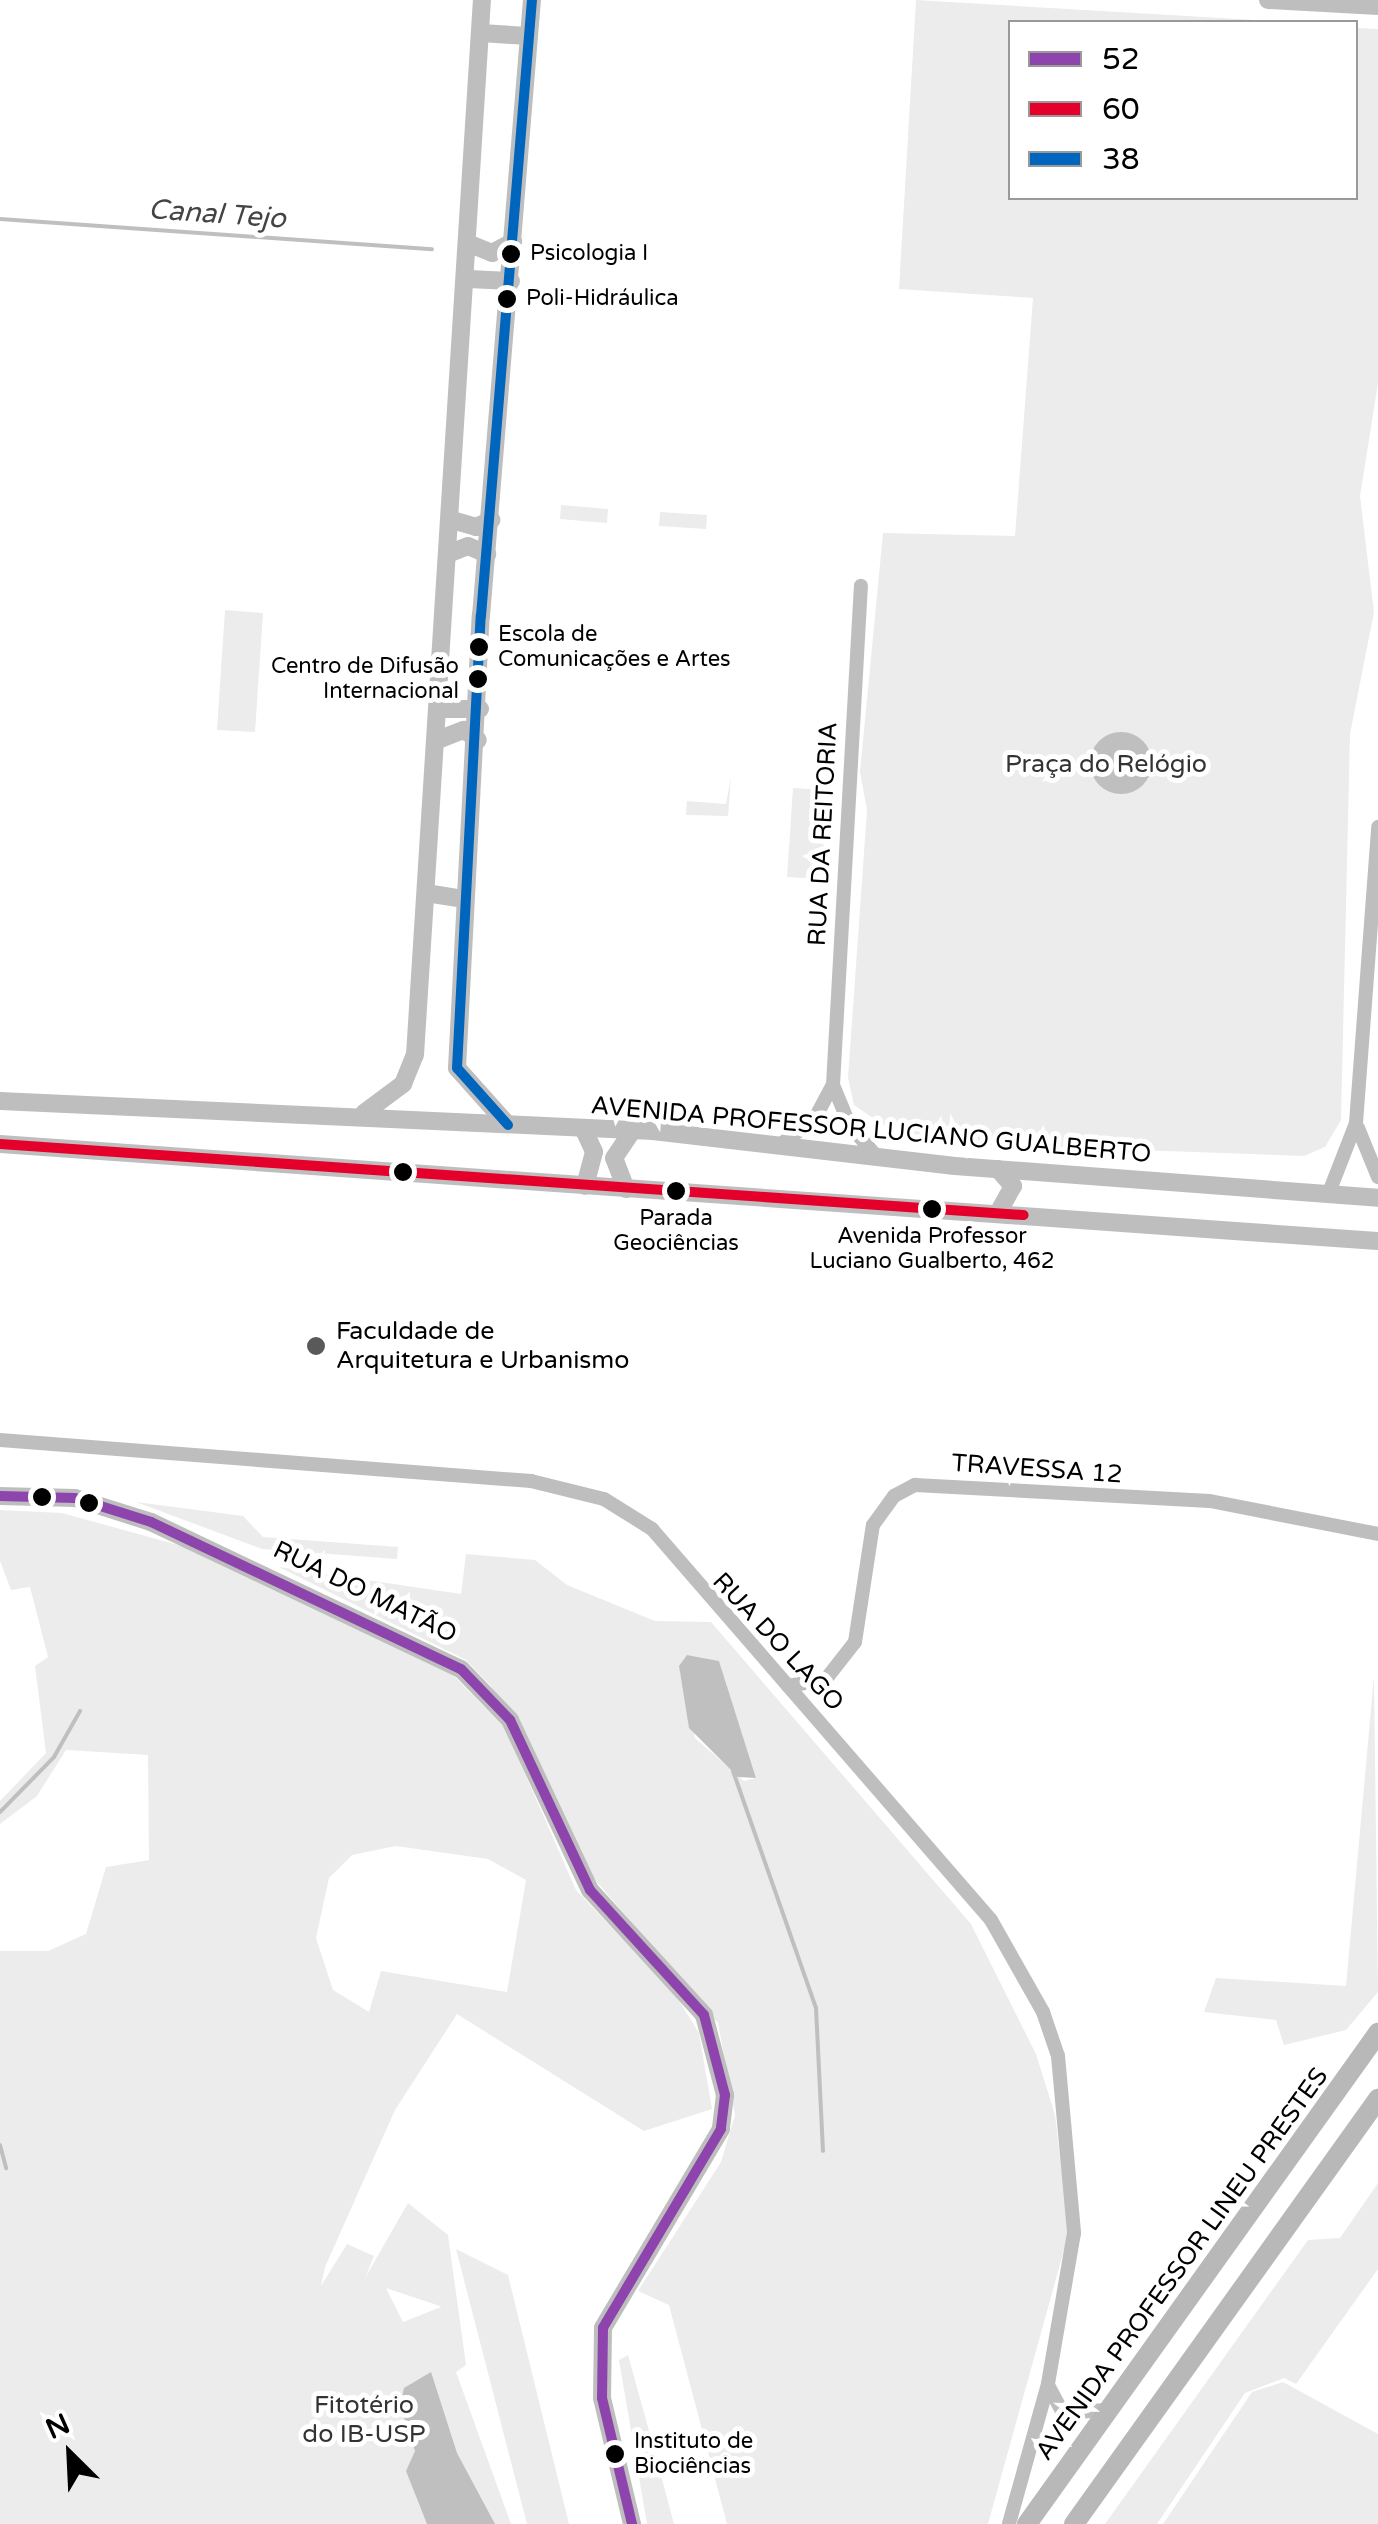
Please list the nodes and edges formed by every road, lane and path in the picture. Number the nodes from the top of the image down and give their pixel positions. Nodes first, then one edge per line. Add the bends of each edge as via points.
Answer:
1 (482, 0) edge
2 (532, 0) edge
3 (1268, 0) edge
4 (1321, 2) edge
5 (1378, 6) edge
6 (481, 33) junction
7 (528, 36) junction
8 (513, 242) junction
9 (470, 244) junction
10 (469, 279) junction
11 (511, 281) junction
12 (452, 520) junction
13 (491, 520) junction
14 (450, 553) junction
15 (486, 554) junction
16 (862, 586) dead end
17 (440, 709) junction
18 (480, 709) junction
19 (440, 739) junction
20 (478, 740) junction
21 (1378, 827) edge
22 (426, 893) junction
23 (465, 899) junction
24 (1373, 999) edge
25 (1372, 1027) edge
26 (833, 1085) junction
27 (0, 1101) edge
28 (364, 1113) junction
29 (1356, 1122) junction
30 (508, 1125) junction
31 (583, 1128) junction
32 (633, 1130) junction
33 (0, 1144) edge
34 (781, 1144) junction
35 (880, 1159) junction
36 (998, 1169) junction
37 (1035, 1172) junction
38 (1378, 1177) edge
39 (585, 1186) junction
40 (626, 1188) junction
41 (1328, 1195) junction
42 (1378, 1198) edge
43 (998, 1213) junction
44 (1028, 1216) junction
45 (1378, 1241) edge
46 (0, 1440) edge
47 (0, 1496) edge
48 (1378, 1534) edge
49 (826, 1678) junction
50 (788, 1686) junction
51 (816, 1716) junction
52 (1378, 2033) edge
53 (1378, 2099) edge
54 (1152, 2348) junction
55 (1184, 2370) junction
56 (1048, 2384) junction
57 (1111, 2406) junction
58 (632, 2524) edge
59 (1009, 2524) edge
60 (1026, 2524) edge
61 (1074, 2524) edge

1 - 6 street
2 - 7 street
3 - 4 street
4 - 5 street
6 - 7 street
6 - 9 street
7 - 8 street
8 - 9 street via 492,253
8 - 11 street
9 - 10 street
10 - 11 street
10 - 12 street
11 - 13 street
12 - 13 street via 468,527
12 - 14 street
13 - 15 street
14 - 15 street via 468,546
14 - 17 street
15 - 18 street
16 - 26 street, RUA DA REITORIA
17 - 18 street
17 - 19 street
18 - 20 street
19 - 20 street via 464,730
19 - 22 street
20 - 23 street
21 - 24 street
22 - 23 street
22 - 28 street via 415,1055 403,1084
23 - 30 street via 457,1068
24 - 25 street
25 - 29 street
26 - 34 street via 814,1120
26 - 35 street, RUA DA REITORIA via 850,1126
27 - 28 street, AVENIDA PROFESSOR LUCIANO GUALBERTO
28 - 30 street, AVENIDA PROFESSOR LUCIANO GUALBERTO
29 - 38 street
29 - 41 street
30 - 31 street, AVENIDA PROFESSOR LUCIANO GUALBERTO
31 - 32 street, AVENIDA PROFESSOR LUCIANO GUALBERTO
31 - 39 street via 594,1152
32 - 34 street, AVENIDA PROFESSOR LUCIANO GUALBERTO
32 - 40 street via 614,1158
33 - 39 street
34 - 35 street, AVENIDA PROFESSOR LUCIANO GUALBERTO
35 - 36 street, AVENIDA PROFESSOR LUCIANO GUALBERTO
36 - 37 street, AVENIDA PROFESSOR LUCIANO GUALBERTO
36 - 43 street via 1013,1193
37 - 41 street, AVENIDA PROFESSOR LUCIANO GUALBERTO
37 - 44 street via 1022,1197
39 - 40 street
40 - 43 street
41 - 42 street, AVENIDA PROFESSOR LUCIANO GUALBERTO
43 - 44 street
44 - 45 street
46 - 50 street, RUA DO LAGO via 434,1468 604,1499 652,1529
47 - 58 street, RUA DO MATÃO via 75,1498 138,1517 461,1669 510,1720 590,1890 704,2015 725,2096 721,2129 603,2328 602,2398
48 - 49 street, TRAVESSA 12 via 1210,1501 915,1485 894,1496 873,1525 859,1634
49 - 50 street
49 - 51 street, TRAVESSA 12
50 - 51 street, RUA DO LAGO
51 - 56 street, RUA DO LAGO via 991,1920 1043,2012 1058,2056 1074,2233
52 - 54 main road, AVENIDA PROFESSOR LINEU PRESTES
53 - 55 main road
54 - 55 main road via 1159,2366
54 - 57 main road, AVENIDA PROFESSOR LINEU PRESTES
55 - 61 main road
56 - 57 street via 1055,2405 1074,2418
56 - 59 street, RUA DO LAGO
57 - 60 main road, AVENIDA PROFESSOR LINEU PRESTES

